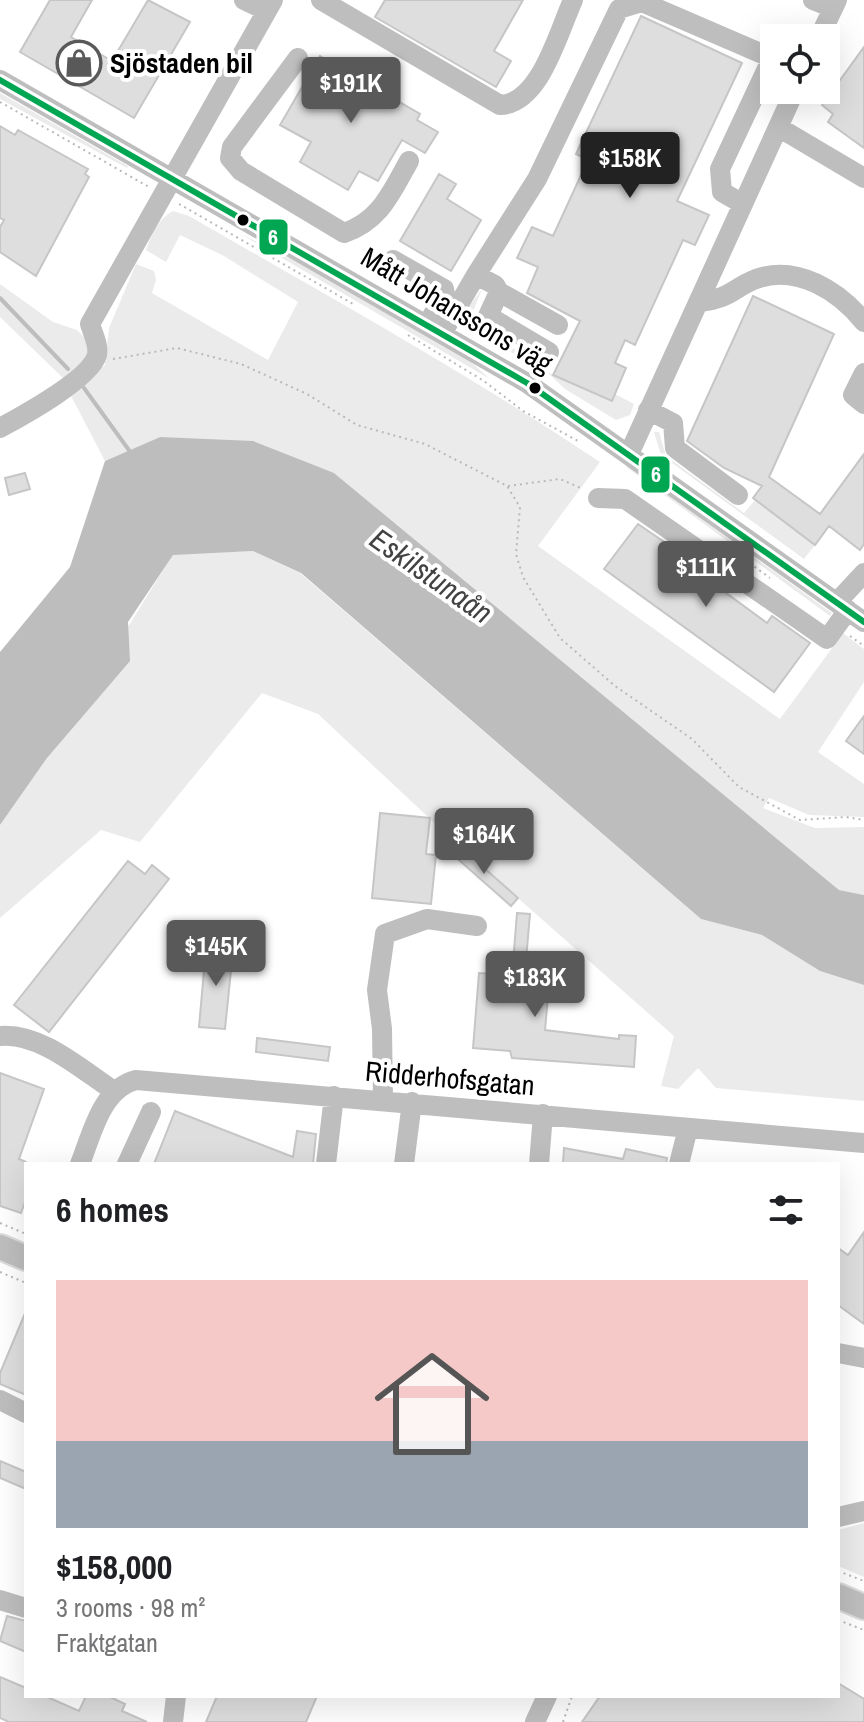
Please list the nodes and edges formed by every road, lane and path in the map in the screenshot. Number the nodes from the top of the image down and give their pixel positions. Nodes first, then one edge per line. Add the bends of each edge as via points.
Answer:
1 (244, 0) edge
2 (321, 0) edge
3 (573, 0) edge
4 (813, 0) edge
5 (835, 4) edge
6 (270, 5) edge
7 (826, 24) edge
8 (760, 52) edge
9 (298, 58) dead end
10 (0, 80) edge
11 (760, 85) edge
12 (0, 102) edge
13 (789, 104) edge
14 (209, 114) junction
15 (778, 127) junction
16 (242, 132) junction
17 (409, 161) dead end
18 (864, 178) edge
19 (168, 186) junction
20 (743, 204) junction
21 (393, 260) dead end
22 (476, 275) junction
23 (499, 292) junction
24 (699, 302) junction
25 (359, 307) dead end
26 (864, 322) edge
27 (558, 325) dead end
28 (436, 328) junction
29 (399, 330) dead end
30 (549, 352) dead end
31 (96, 359) junction
32 (864, 373) edge
33 (864, 404) edge
34 (648, 410) junction
35 (0, 428) edge
36 (585, 445) dead end
37 (629, 454) junction
38 (507, 486) junction
39 (738, 495) dead end
40 (598, 498) joint
41 (740, 556) dead end
42 (864, 573) edge
43 (776, 582) dead end
44 (846, 615) edge
45 (864, 646) edge
46 (864, 820) edge
47 (477, 926) dead end
48 (0, 1036) edge
49 (114, 1091) junction
50 (334, 1096) junction
51 (383, 1100) junction
52 (412, 1102) junction
53 (151, 1112) dead end
54 (543, 1114) junction
55 (688, 1128) junction
56 (864, 1143) edge
57 (81, 1162) edge
58 (128, 1162) edge
59 (326, 1162) edge
60 (404, 1162) edge
61 (539, 1162) edge
62 (680, 1162) edge
63 (0, 1223) edge
64 (24, 1233) edge
65 (0, 1247) edge
66 (24, 1257) edge
67 (0, 1272) edge
68 (24, 1282) edge
69 (840, 1353) edge
70 (864, 1358) edge
71 (0, 1400) edge
72 (24, 1412) edge
73 (864, 1511) edge
74 (840, 1517) edge
75 (840, 1572) edge
76 (864, 1581) edge
77 (840, 1597) edge
78 (0, 1600) edge
79 (24, 1607) edge
80 (864, 1607) edge
81 (840, 1621) edge
82 (864, 1630) edge
83 (176, 1698) edge
84 (546, 1698) edge
85 (571, 1698) edge
86 (173, 1722) edge
87 (535, 1722) edge
88 (563, 1722) edge

1 - 6 street
2 - 3 street via 500,105 515,104 532,91
4 - 5 street
5 - 7 street
6 - 14 street
8 - 22 street via 642,2 619,9 537,179
9 - 16 street
10 - 19 street, Mått Johanssons väg
11 - 20 street via 720,169 722,192
12 - 19 path
13 - 15 street
14 - 16 street
14 - 19 street
15 - 18 street
15 - 20 street
16 - 17 street via 230,158 241,171 344,233 375,216
19 - 25 path
19 - 28 street, Mått Johanssons väg
19 - 31 street via 90,324
20 - 24 street
21 - 28 street via 444,289
22 - 23 street
22 - 28 street
23 - 27 street
23 - 30 street via 488,316
24 - 26 street via 724,299 755,280 788,273 848,303
24 - 34 street
28 - 37 street, Mått Johanssons väg
29 - 36 path
31 - 35 street via 85,373
31 - 38 path via 131,358 163,348 216,356 307,394 357,425 425,444
32 - 33 street via 853,395
34 - 37 street
34 - 39 street via 673,423 675,448
37 - 44 street, Mått Johanssons väg
38 - 40 path via 560,479
38 - 46 path via 520,507 516,554 523,577 560,638 615,686 692,739 739,787 800,820
40 - 44 street via 625,499 827,639
41 - 43 path
42 - 44 street
44 - 45 path
47 - 51 street via 427,919 385,934 377,990
48 - 49 street via 14,1035 56,1053
49 - 50 street, Ridderhofsgatan via 125,1083 149,1080
49 - 57 street
50 - 51 street, Ridderhofsgatan
50 - 59 street
51 - 52 street, Ridderhofsgatan
52 - 54 street, Ridderhofsgatan
52 - 60 street
53 - 58 street
54 - 55 street, Ridderhofsgatan
54 - 61 street
55 - 56 street, Ridderhofsgatan
55 - 62 street
63 - 64 path
65 - 66 main road
67 - 68 path
69 - 70 street
71 - 72 street
73 - 74 street
75 - 76 path
77 - 80 main road
78 - 79 street
81 - 82 path
83 - 86 street
84 - 87 street
85 - 88 path

